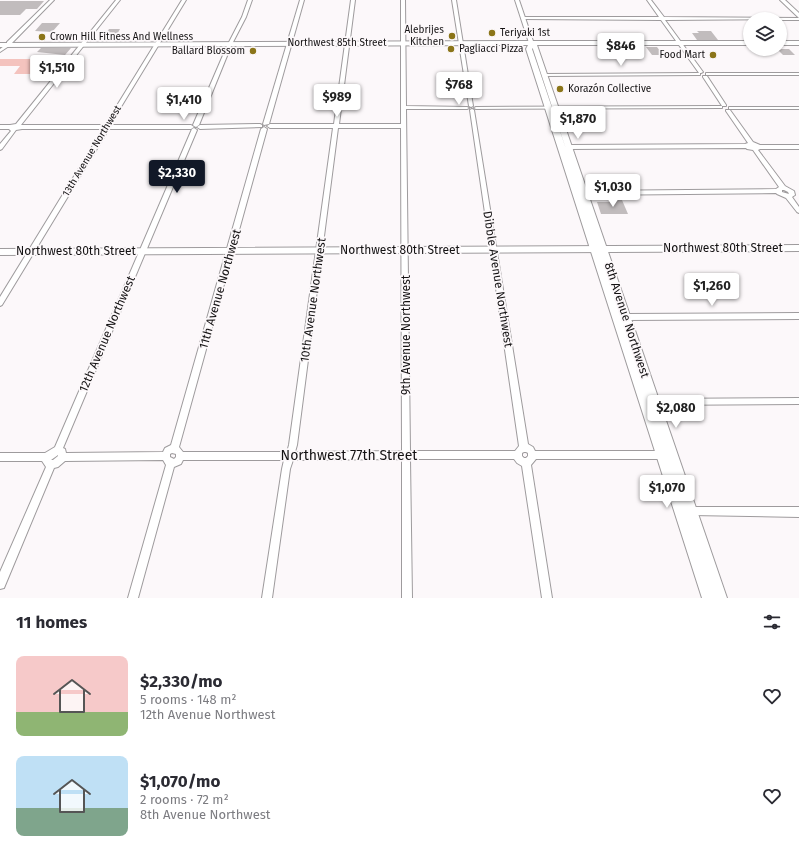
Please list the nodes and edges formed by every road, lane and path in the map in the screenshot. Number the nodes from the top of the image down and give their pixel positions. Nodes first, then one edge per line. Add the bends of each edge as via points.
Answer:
1 (52, 0) edge
2 (118, 0) edge
3 (184, 0) edge
4 (250, 0) edge
5 (302, 0) edge
6 (353, 0) edge
7 (403, 0) edge
8 (454, 0) edge
9 (517, 0) edge
10 (649, 0) edge
11 (782, 0) edge
12 (799, 17) edge
13 (524, 18) junction
14 (662, 18) junction
15 (289, 43) junction
16 (347, 43) junction
17 (404, 43) junction
18 (462, 43) junction
19 (532, 43) junction
20 (680, 43) junction
21 (743, 43) edge
22 (787, 43) edge
23 (799, 43) edge
24 (4, 44) edge
25 (83, 44) junction
26 (158, 44) junction
27 (231, 44) junction
28 (0, 52) edge
29 (700, 73) junction
30 (799, 74) edge
31 (545, 75) junction
32 (706, 76) junction
33 (722, 106) junction
34 (404, 107) junction
35 (472, 108) junction
36 (552, 108) junction
37 (799, 108) edge
38 (730, 109) junction
39 (265, 126) junction
40 (336, 126) junction
41 (404, 126) junction
42 (0, 127) edge
43 (16, 127) junction
44 (107, 127) junction
45 (195, 127) junction
46 (749, 145) junction
47 (569, 147) junction
48 (799, 147) edge
49 (0, 148) edge
50 (757, 148) junction
51 (781, 190) junction
52 (799, 192) edge
53 (585, 193) junction
54 (790, 194) junction
55 (799, 211) edge
56 (598, 248) junction
57 (799, 248) edge
58 (405, 249) junction
59 (494, 249) junction
60 (232, 250) junction
61 (320, 250) junction
62 (143, 251) junction
63 (0, 252) edge
64 (32, 252) junction
65 (0, 302) edge
66 (799, 316) edge
67 (626, 317) junction
68 (799, 401) edge
69 (650, 402) junction
70 (524, 448) junction
71 (177, 453) junction
72 (60, 454) junction
73 (291, 455) junction
74 (406, 455) junction
75 (517, 455) junction
76 (668, 455) junction
77 (0, 457) edge
78 (529, 458) junction
79 (168, 460) junction
80 (49, 461) junction
81 (691, 512) junction
82 (799, 512) edge
83 (0, 584) edge
84 (133, 598) edge
85 (267, 598) edge
86 (407, 598) edge
87 (547, 598) edge
88 (709, 598) edge
89 (720, 598) edge

1 - 24 street
2 - 25 street
3 - 26 street, 13th Avenue Northwest
4 - 27 street, 12th Avenue Northwest
5 - 15 street, 11th Avenue Northwest
6 - 16 street, 10th Avenue Northwest
7 - 17 street, 9th Avenue Northwest
8 - 18 street, Dibble Avenue Northwest
9 - 13 street, 8th Avenue Northwest
10 - 14 street
11 - 12 street
12 - 14 street
13 - 14 street
13 - 19 street, 8th Avenue Northwest
14 - 20 street
15 - 16 main road, Northwest 85th Street
15 - 27 main road, Northwest 85th Street
15 - 39 street, 11th Avenue Northwest
16 - 17 main road, Northwest 85th Street
16 - 40 street, 10th Avenue Northwest
17 - 18 main road, Northwest 85th Street
17 - 34 street, 9th Avenue Northwest
18 - 19 main road, Northwest 85th Street
18 - 35 street, Dibble Avenue Northwest
19 - 20 main road, Northwest 85th Street
19 - 31 main road, 8th Avenue Northwest
19 - 36 main road, 8th Avenue Northwest via 529,49
20 - 21 main road, Northwest 85th Street
20 - 29 street
22 - 23 main road
24 - 25 main road, Northwest 85th Street
24 - 28 street
25 - 26 main road, Northwest 85th Street
25 - 43 street
26 - 27 main road, Northwest 85th Street
26 - 44 street, 13th Avenue Northwest
27 - 45 street, 12th Avenue Northwest
29 - 31 street
29 - 32 street
30 - 32 street
31 - 36 main road, 8th Avenue Northwest
32 - 33 street
33 - 36 street
33 - 38 street
34 - 35 street
34 - 41 street, 9th Avenue Northwest
35 - 36 street
35 - 59 street, Dibble Avenue Northwest
36 - 47 main road, 8th Avenue Northwest
36 - 56 main road, 8th Avenue Northwest
37 - 38 street
38 - 46 street
39 - 40 street
39 - 45 street
39 - 60 street, 11th Avenue Northwest
40 - 41 street
40 - 61 street, 10th Avenue Northwest
41 - 58 street, 9th Avenue Northwest
42 - 43 street
43 - 44 street
43 - 49 street
44 - 45 street
44 - 64 street, 13th Avenue Northwest
45 - 62 street, 12th Avenue Northwest
46 - 47 street
46 - 50 street
47 - 53 main road, 8th Avenue Northwest
48 - 50 street
50 - 51 street
51 - 53 street
51 - 54 street
52 - 54 street
53 - 56 main road, 8th Avenue Northwest
54 - 55 street
56 - 57 street, Northwest 80th Street
56 - 59 street, Northwest 80th Street
56 - 67 main road, 8th Avenue Northwest
56 - 69 main road, 8th Avenue Northwest
58 - 59 street, Northwest 80th Street
58 - 61 street, Northwest 80th Street
58 - 74 street, 9th Avenue Northwest
59 - 70 street, Dibble Avenue Northwest
60 - 61 street, Northwest 80th Street
60 - 62 street, Northwest 80th Street
60 - 71 street, 11th Avenue Northwest
61 - 73 street, 10th Avenue Northwest
62 - 64 street, Northwest 80th Street
62 - 72 street, 12th Avenue Northwest
63 - 64 street, Northwest 80th Street
64 - 65 street, 13th Avenue Northwest
66 - 67 street
67 - 69 main road, 8th Avenue Northwest
68 - 69 street
69 - 76 main road, 8th Avenue Northwest
70 - 75 street via 519,450
70 - 78 street via 530,450
71 - 73 street, Northwest 77th Street
71 - 79 street via 170,451
72 - 79 street
72 - 80 street via 58,462
73 - 74 street, Northwest 77th Street
73 - 85 street, 10th Avenue Northwest via 286,469
74 - 75 street, Northwest 77th Street
74 - 86 street, 9th Avenue Northwest
75 - 78 street via 521,460
76 - 78 street
76 - 81 main road, 8th Avenue Northwest
76 - 88 main road, 8th Avenue Northwest
77 - 80 street
78 - 87 street
79 - 84 street
80 - 83 street
81 - 82 street
81 - 89 main road, 8th Avenue Northwest

